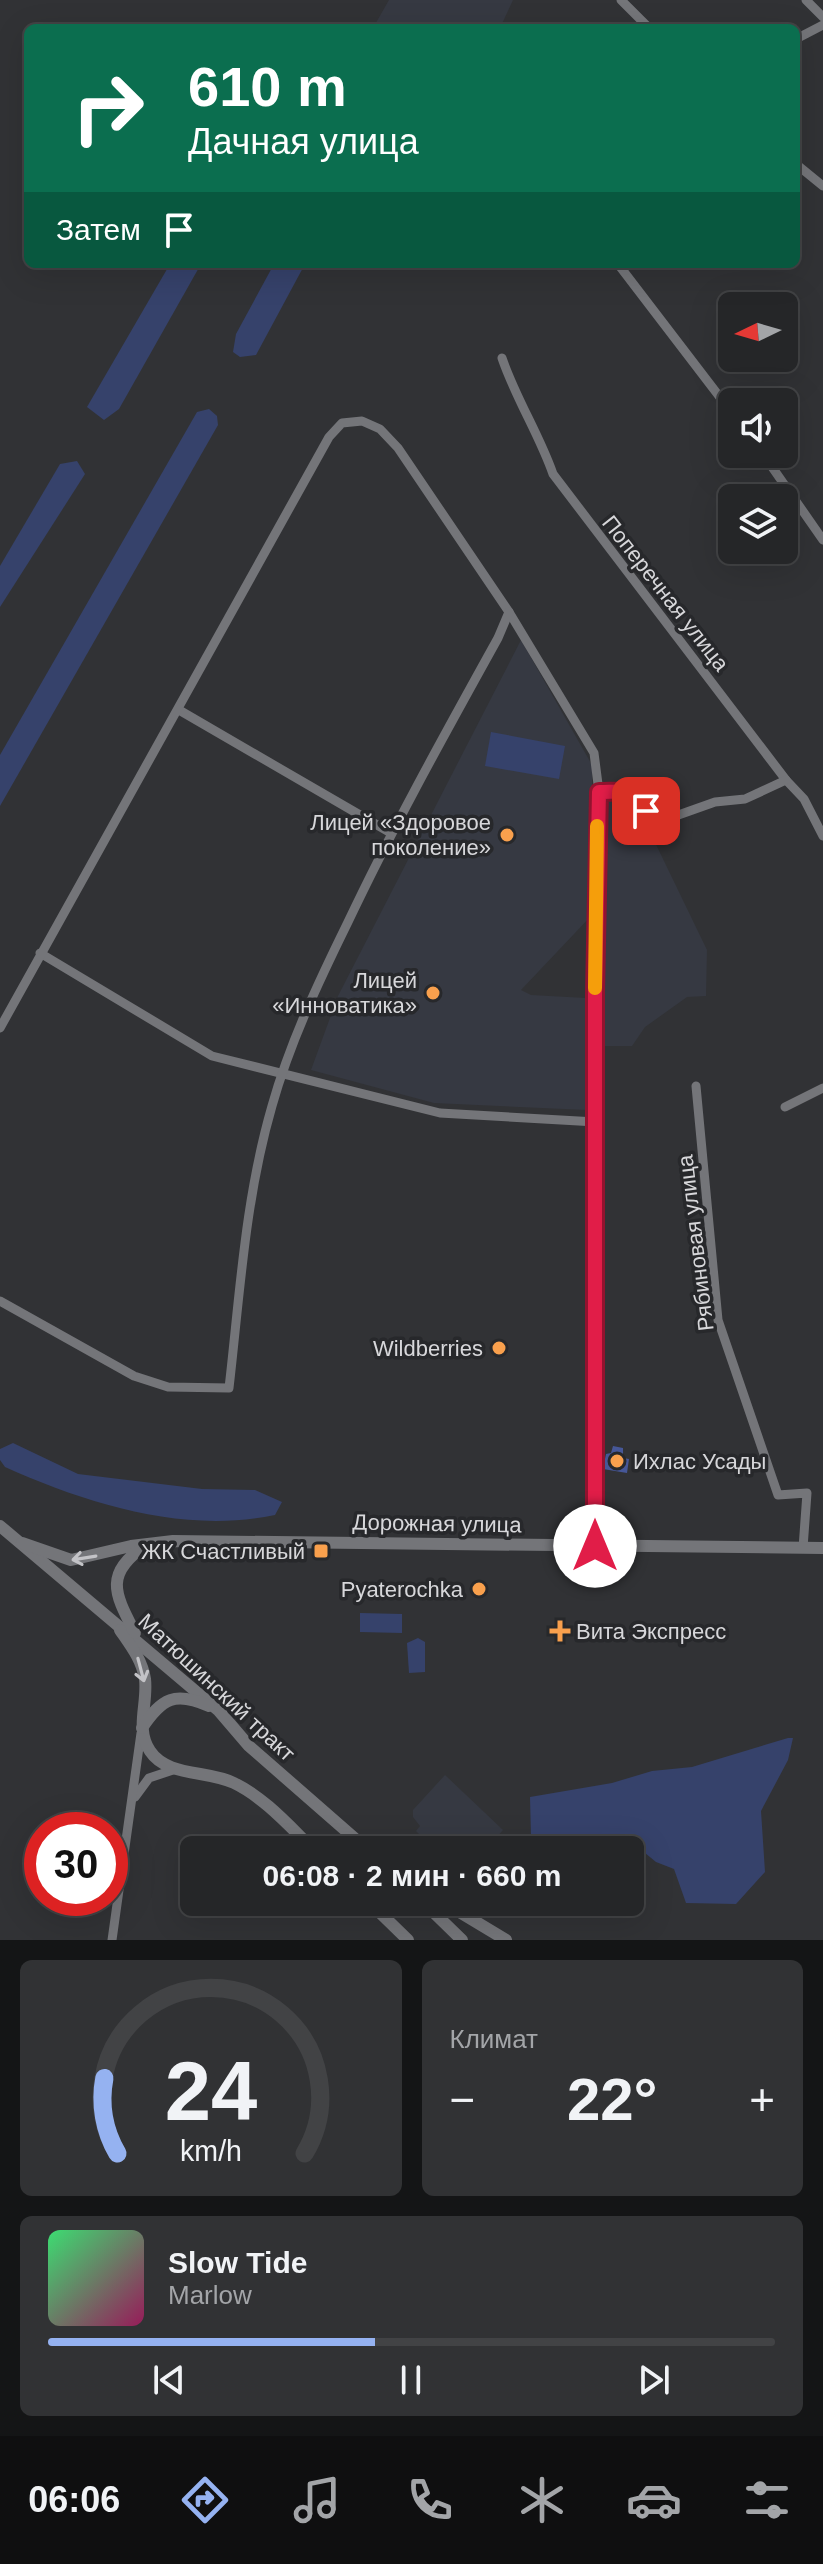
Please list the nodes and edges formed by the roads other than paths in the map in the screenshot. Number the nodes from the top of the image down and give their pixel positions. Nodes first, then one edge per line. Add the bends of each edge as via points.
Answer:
1 (621, 0) edge
2 (806, 0) edge
3 (823, 17) edge
4 (645, 24) edge
5 (823, 25) edge
6 (800, 37) edge
7 (800, 167) edge
8 (823, 186) edge
9 (621, 268) edge
10 (502, 358) dead end
11 (718, 395) edge
12 (773, 468) edge
13 (823, 540) edge
14 (509, 612) junction
15 (179, 710) junction
16 (786, 780) junction
17 (599, 792) junction
18 (391, 833) junction
19 (823, 836) edge
20 (40, 953) junction
21 (0, 1028) edge
22 (282, 1075) junction
23 (696, 1086) dead end
24 (823, 1088) edge
25 (785, 1107) dead end
26 (596, 1122) junction
27 (0, 1301) edge
28 (0, 1526) edge
29 (22, 1543) junction
30 (148, 1544) junction
31 (595, 1546) junction
32 (803, 1548) junction
33 (823, 1548) edge
34 (112, 1618) junction
35 (138, 1640) junction
36 (219, 1711) junction
37 (141, 1730) junction
38 (176, 1769) junction
39 (133, 1800) junction
40 (299, 1836) edge
41 (352, 1836) edge
42 (383, 1916) edge
43 (437, 1916) edge
44 (466, 1916) edge
45 (112, 1940) edge
46 (408, 1940) edge
47 (462, 1940) edge
48 (506, 1940) edge

1 - 4 street
2 - 3 street
5 - 6 street
7 - 8 street
9 - 11 street
10 - 16 street, Поперечная улица via 553,474
12 - 13 street
14 - 15 street via 398,448 380,429 362,421 342,423 329,437
14 - 17 street via 594,753
14 - 18 street
15 - 18 street
15 - 20 street
16 - 17 street via 745,799 715,802 653,824 632,792
16 - 19 street, Поперечная улица via 804,799
17 - 26 street
18 - 22 street via 315,989
20 - 21 street
20 - 22 street via 212,1056
22 - 26 street via 440,1113
22 - 27 street via 244,1231 229,1388 168,1387 134,1376
23 - 32 street, Рябиновая улица via 718,1320 778,1495 807,1493
24 - 25 street
26 - 31 street
28 - 29 street, Матюшинский тракт
30 -> 29 street, Дорожная улица via 71,1560
29 - 34 street, Матюшинский тракт
30 - 31 street, Дорожная улица via 283,1540
30 - 35 street via 125,1562 116,1584
31 - 32 street, Дорожная улица
32 - 33 street, Дорожная улица
34 - 35 street, Матюшинский тракт
34 -> 37 street via 144,1672
35 - 36 street, Матюшинский тракт
36 - 37 street via 194,1700 173,1699 155,1709
36 - 41 street, Матюшинский тракт via 249,1746
37 - 38 street via 158,1760
37 - 39 street
38 - 39 street via 149,1778
38 - 40 street via 234,1783
39 - 45 street
42 - 46 street
43 - 47 street
44 - 48 street

